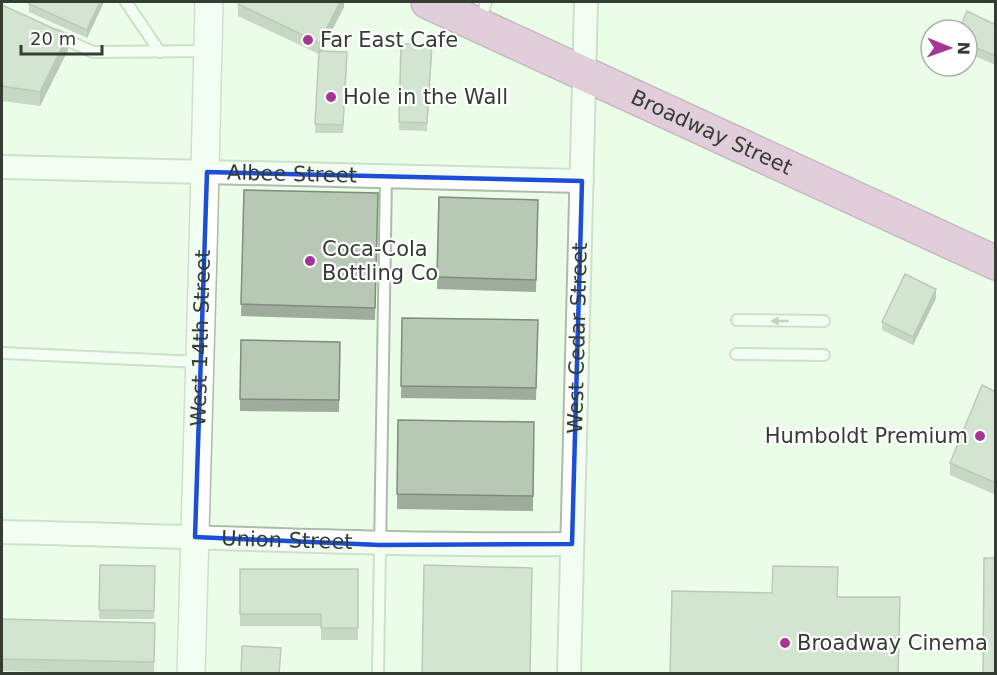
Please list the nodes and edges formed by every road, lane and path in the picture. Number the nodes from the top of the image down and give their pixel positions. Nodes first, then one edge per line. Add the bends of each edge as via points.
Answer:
1 (126, 2) edge
2 (209, 2) edge
3 (428, 2) edge
4 (586, 2) edge
5 (483, 13) edge
6 (42, 29) edge
7 (208, 51) junction
8 (160, 52) junction
9 (585, 75) junction
10 (2, 166) edge
11 (207, 172) junction
12 (386, 177) junction
13 (582, 181) junction
14 (996, 263) edge
15 (737, 321) dead end
16 (824, 321) dead end
17 (2, 353) edge
18 (736, 354) dead end
19 (824, 355) dead end
20 (198, 362) junction
21 (2, 532) edge
22 (195, 537) junction
23 (572, 544) junction
24 (380, 545) junction
25 (191, 674) edge
26 (378, 674) edge
27 (569, 674) edge

1 - 8 lane
2 - 7 street, West 14th Street
3 - 5 highway, Broadway Street
4 - 9 street, West Cedar Street
5 - 9 highway, Broadway Street
6 - 8 lane via 93,52
7 - 8 lane
7 - 11 street, West 14th Street
9 - 13 street, West Cedar Street
9 - 14 highway, Broadway Street
10 - 11 street, Albee Street
11 - 12 street, Albee Street
11 - 20 street, West 14th Street
12 - 13 street, Albee Street
12 - 24 lane
13 - 23 street, West Cedar Street
16 -> 15 lane
17 - 20 lane
18 - 19 lane
20 - 22 street, West 14th Street
21 - 22 street, Union Street
22 - 24 street, Union Street
22 - 25 street, West 14th Street
23 - 24 street, Union Street
23 - 27 street, West Cedar Street
24 - 26 lane

